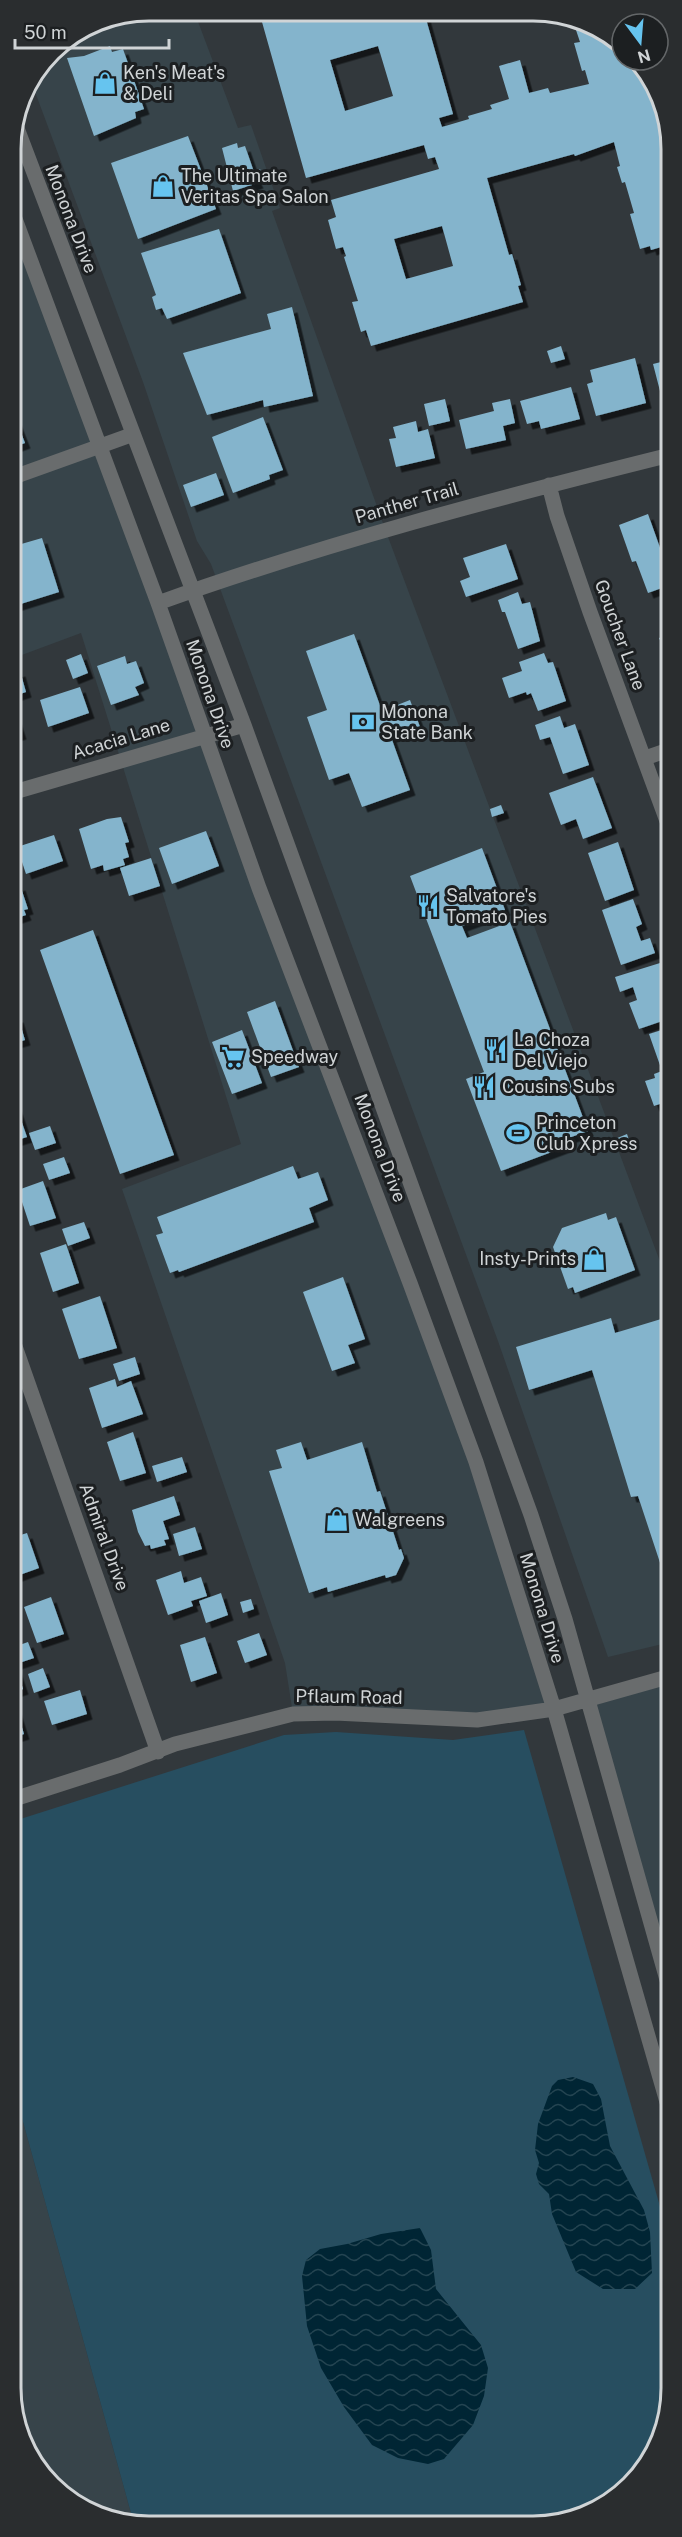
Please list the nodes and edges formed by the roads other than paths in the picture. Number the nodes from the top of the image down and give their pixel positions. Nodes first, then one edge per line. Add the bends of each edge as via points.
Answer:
1 (21, 140) edge
2 (21, 235) edge
3 (131, 435) junction
4 (98, 445) junction
5 (661, 457) edge
6 (21, 474) edge
7 (549, 485) junction
8 (192, 591) junction
9 (158, 603) junction
10 (244, 725) junction
11 (203, 736) junction
12 (661, 752) edge
13 (645, 758) junction
14 (21, 790) edge
15 (661, 805) edge
16 (21, 1363) edge
17 (661, 1679) edge
18 (588, 1699) junction
19 (554, 1709) junction
20 (158, 1752) junction
21 (21, 1797) edge
22 (661, 1958) edge
23 (661, 2081) edge

1 - 3 street, Monona Drive
2 - 4 street, Monona Drive
3 - 4 street
3 - 8 street, Monona Drive
4 - 6 street
4 - 9 street, Monona Drive
5 - 7 street, Panther Trail
7 - 8 street, Panther Trail via 384,529
7 - 13 street, Goucher Lane via 590,612
8 - 9 street, Panther Trail
8 - 10 street, Monona Drive
9 - 11 street, Monona Drive
10 - 11 street, Acacia Lane
10 - 18 street, Monona Drive via 520,1483
11 - 14 street, Acacia Lane
11 - 19 street, Monona Drive via 462,1422
12 - 13 street
13 - 15 street, Goucher Lane
16 - 20 street, Admiral Drive
17 - 18 street, Pflaum Road
18 - 19 street, Pflaum Road
18 - 22 street, Monona Drive
19 - 20 street, Pflaum Road via 477,1720 292,1714 242,1725
19 - 23 street, Monona Drive
20 - 21 street, Pflaum Road

